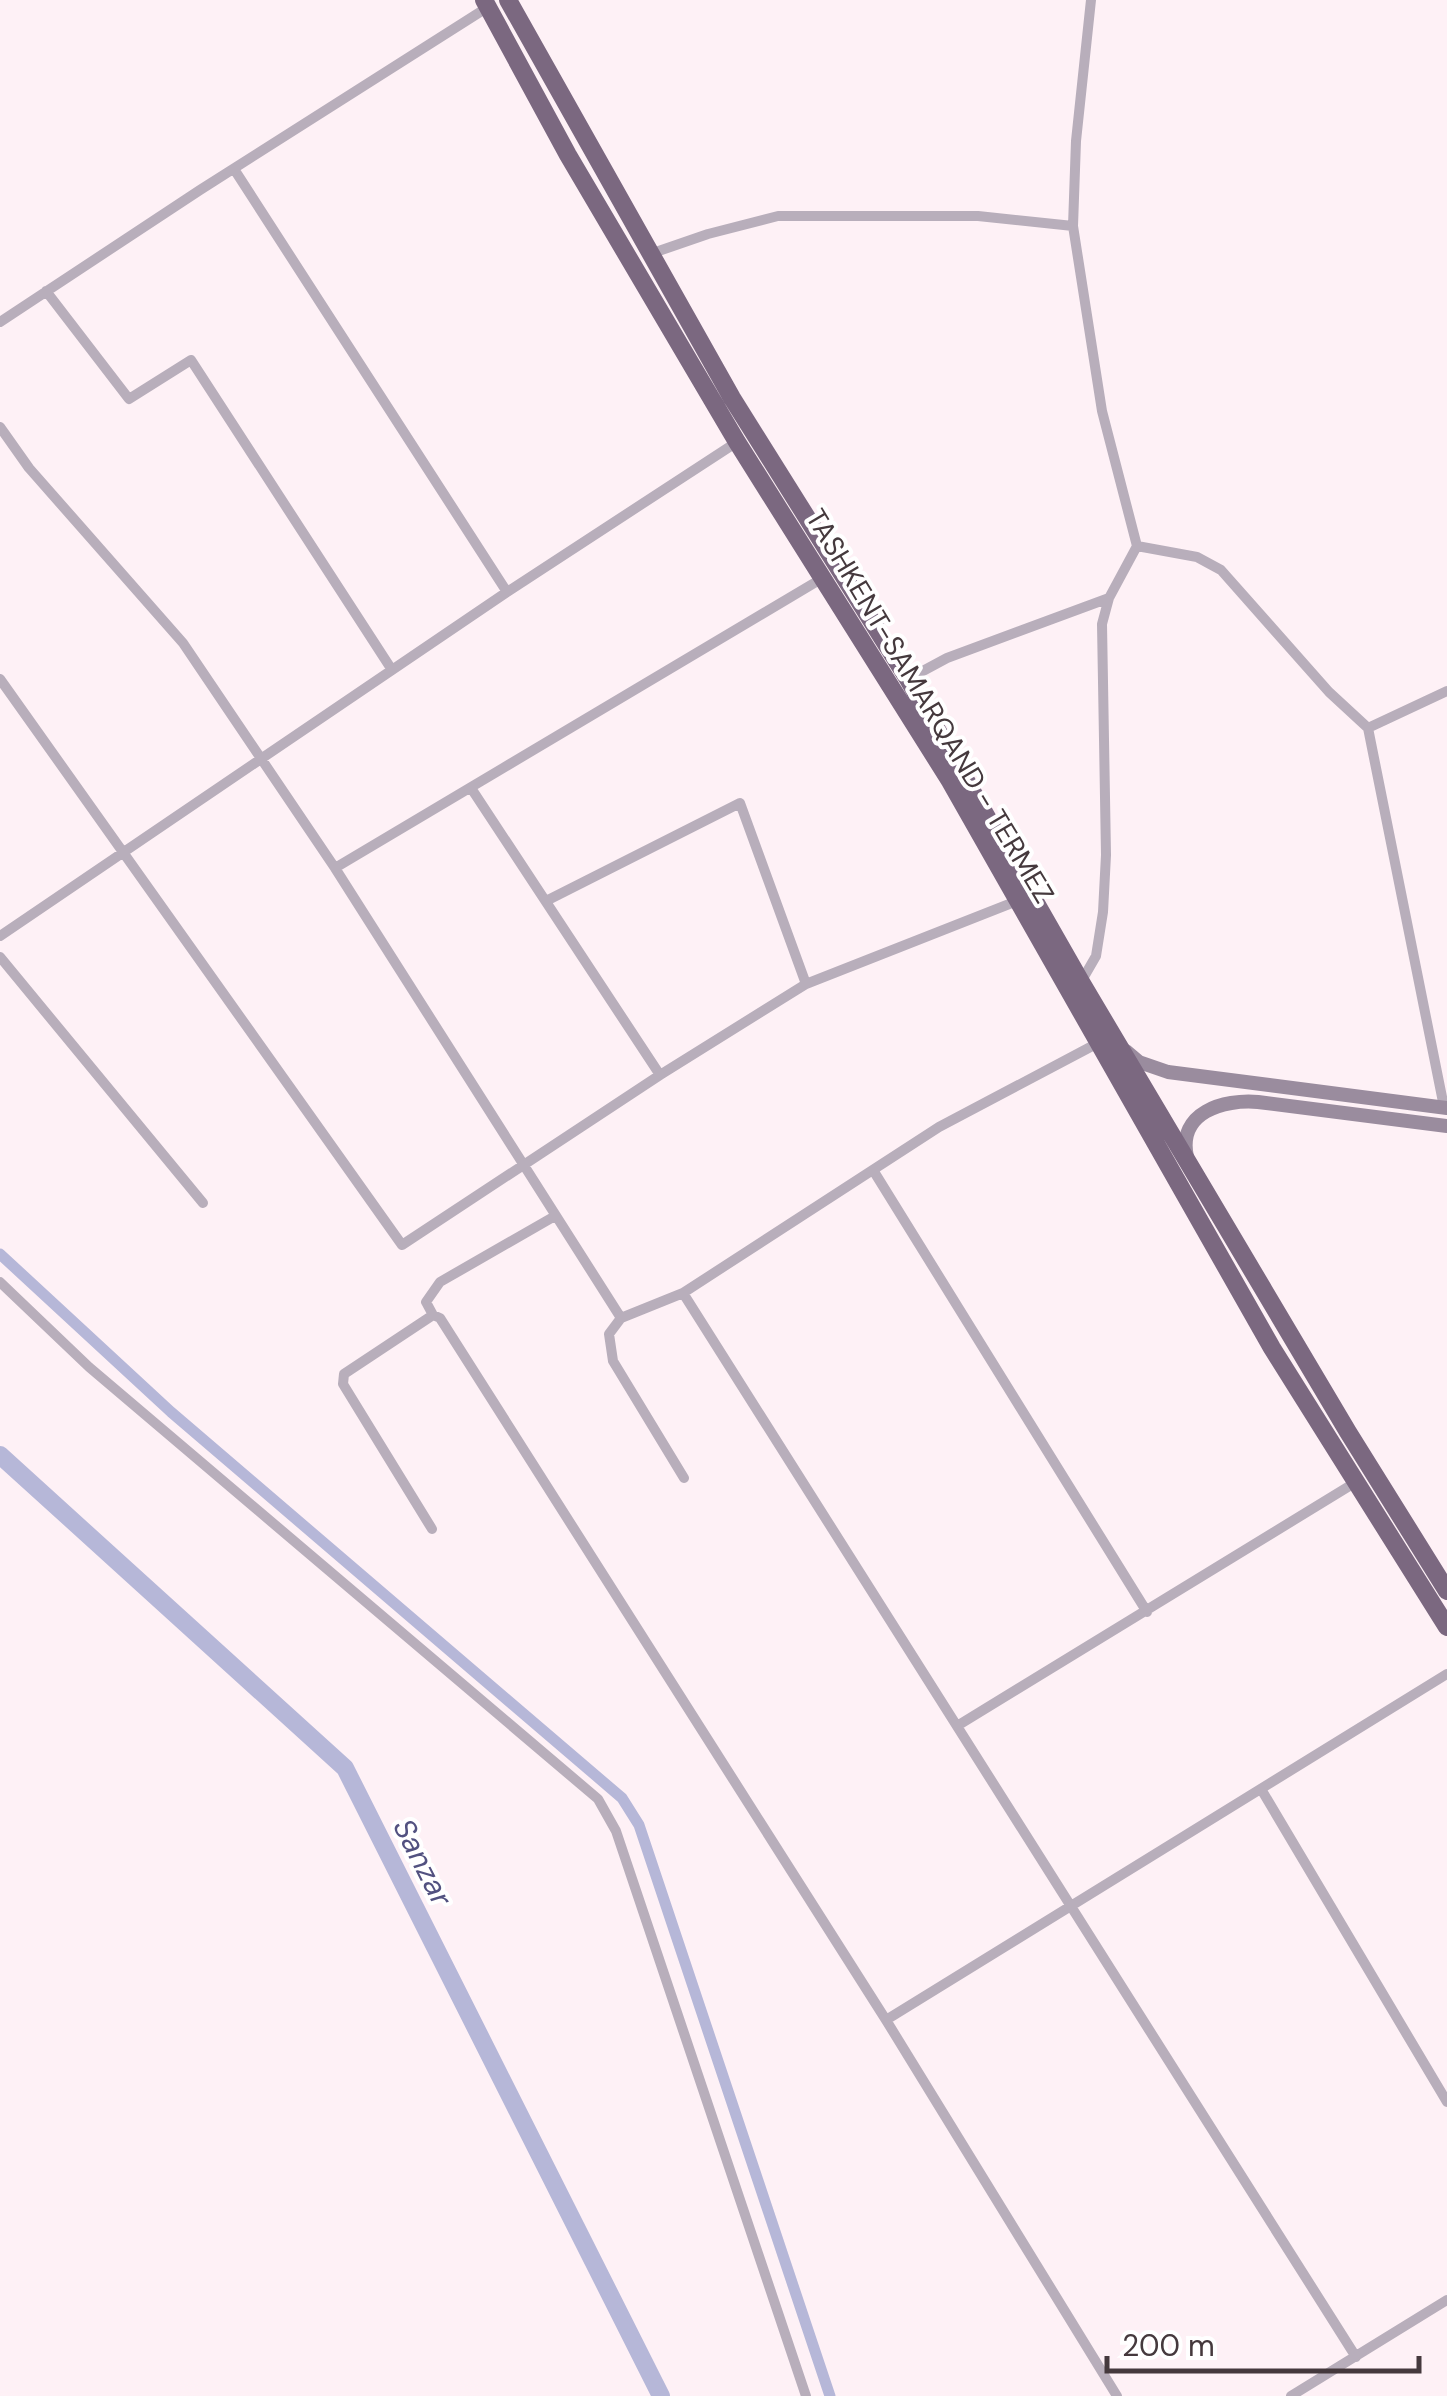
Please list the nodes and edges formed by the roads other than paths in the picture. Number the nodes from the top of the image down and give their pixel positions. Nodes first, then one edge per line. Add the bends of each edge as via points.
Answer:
1 (1090, 0) edge
2 (511, 1) edge
3 (486, 4) edge
4 (234, 168) junction
5 (1073, 226) junction
6 (648, 254) junction
7 (46, 291) junction
8 (0, 322) edge
9 (0, 427) edge
10 (737, 442) junction
11 (1138, 546) junction
12 (821, 579) junction
13 (507, 592) junction
14 (1109, 598) junction
15 (392, 670) junction
16 (0, 679) edge
17 (908, 679) junction
18 (1447, 691) edge
19 (1368, 728) junction
20 (262, 758) junction
21 (472, 788) junction
22 (125, 851) junction
23 (335, 868) junction
24 (546, 901) junction
25 (1018, 902) junction
26 (0, 936) edge
27 (0, 957) edge
28 (1081, 982) junction
29 (806, 984) junction
30 (1104, 1037) junction
31 (660, 1075) junction
32 (1446, 1107) edge
33 (1447, 1126) edge
34 (525, 1166) junction
35 (1191, 1167) junction
36 (873, 1170) junction
37 (203, 1203) dead end
38 (554, 1216) junction
39 (0, 1282) edge
40 (683, 1293) junction
41 (433, 1315) junction
42 (621, 1318) junction
43 (1348, 1432) junction
44 (1330, 1441) junction
45 (684, 1478) dead end
46 (1356, 1482) junction
47 (432, 1529) dead end
48 (1447, 1591) edge
49 (1147, 1612) junction
50 (1447, 1626) edge
51 (1447, 1674) edge
52 (957, 1726) junction
53 (1261, 1788) junction
54 (1071, 1904) junction
55 (886, 2020) junction
56 (1447, 2102) edge
57 (1447, 2300) edge
58 (1356, 2356) junction
59 (806, 2396) edge
60 (1116, 2396) edge
61 (1291, 2396) edge

1 - 5 street
2 - 6 highway, TASHKENT-SAMARQAND - TERMEZ
3 - 4 street
3 - 10 highway, TASHKENT-SAMARQAND - TERMEZ
4 - 7 street
4 - 13 street
5 - 6 street via 978,216 778,216
5 - 11 street via 1102,412
6 - 17 highway, TASHKENT-SAMARQAND - TERMEZ
7 - 8 street
7 - 15 street via 129,399 191,360
9 - 20 street via 183,644
10 - 12 highway, TASHKENT-SAMARQAND - TERMEZ
10 - 13 street
11 - 14 street
11 - 19 street via 1221,570
12 - 21 street
12 - 25 highway, TASHKENT-SAMARQAND - TERMEZ
13 - 15 street
14 - 17 street
14 - 28 street via 1102,624 1104,912 1096,956
15 - 20 street
16 - 22 street
17 - 28 highway, TASHKENT-SAMARQAND - TERMEZ
18 - 19 street
19 - 32 street
20 - 22 street
20 - 23 street
21 - 23 street
21 - 24 street
22 - 26 street
22 - 34 street via 402,1245
23 - 34 street
24 - 29 street via 740,803
24 - 31 street
25 - 29 street
25 - 30 highway, TASHKENT-SAMARQAND - TERMEZ
27 - 37 street
28 - 30 highway, TASHKENT-SAMARQAND - TERMEZ
29 - 31 street
30 - 32 main road via 1139,1062 1168,1072
30 - 35 highway, TASHKENT-SAMARQAND - TERMEZ
30 - 36 street
30 - 44 highway, TASHKENT-SAMARQAND - TERMEZ via 1272,1348
31 - 34 street
33 - 35 main road via 1230,1101 1204,1112 1188,1130
34 - 38 street
35 - 43 highway, TASHKENT-SAMARQAND - TERMEZ
36 - 40 street
36 - 49 street
38 - 41 street via 440,1282 426,1302
38 - 42 street
39 - 59 street via 90,1367 598,1799 616,1830
40 - 42 street
40 - 52 street
41 - 47 street via 344,1374 343,1384
41 - 55 street
42 - 45 street via 609,1334 613,1361
43 - 44 highway
43 - 48 highway, TASHKENT-SAMARQAND - TERMEZ
44 - 46 highway, TASHKENT-SAMARQAND - TERMEZ
46 - 49 street
46 - 50 highway, TASHKENT-SAMARQAND - TERMEZ
49 - 52 street
51 - 53 street
52 - 54 street
53 - 54 street
53 - 56 street
54 - 55 street
54 - 58 street
55 - 60 street
57 - 58 street
58 - 61 street

